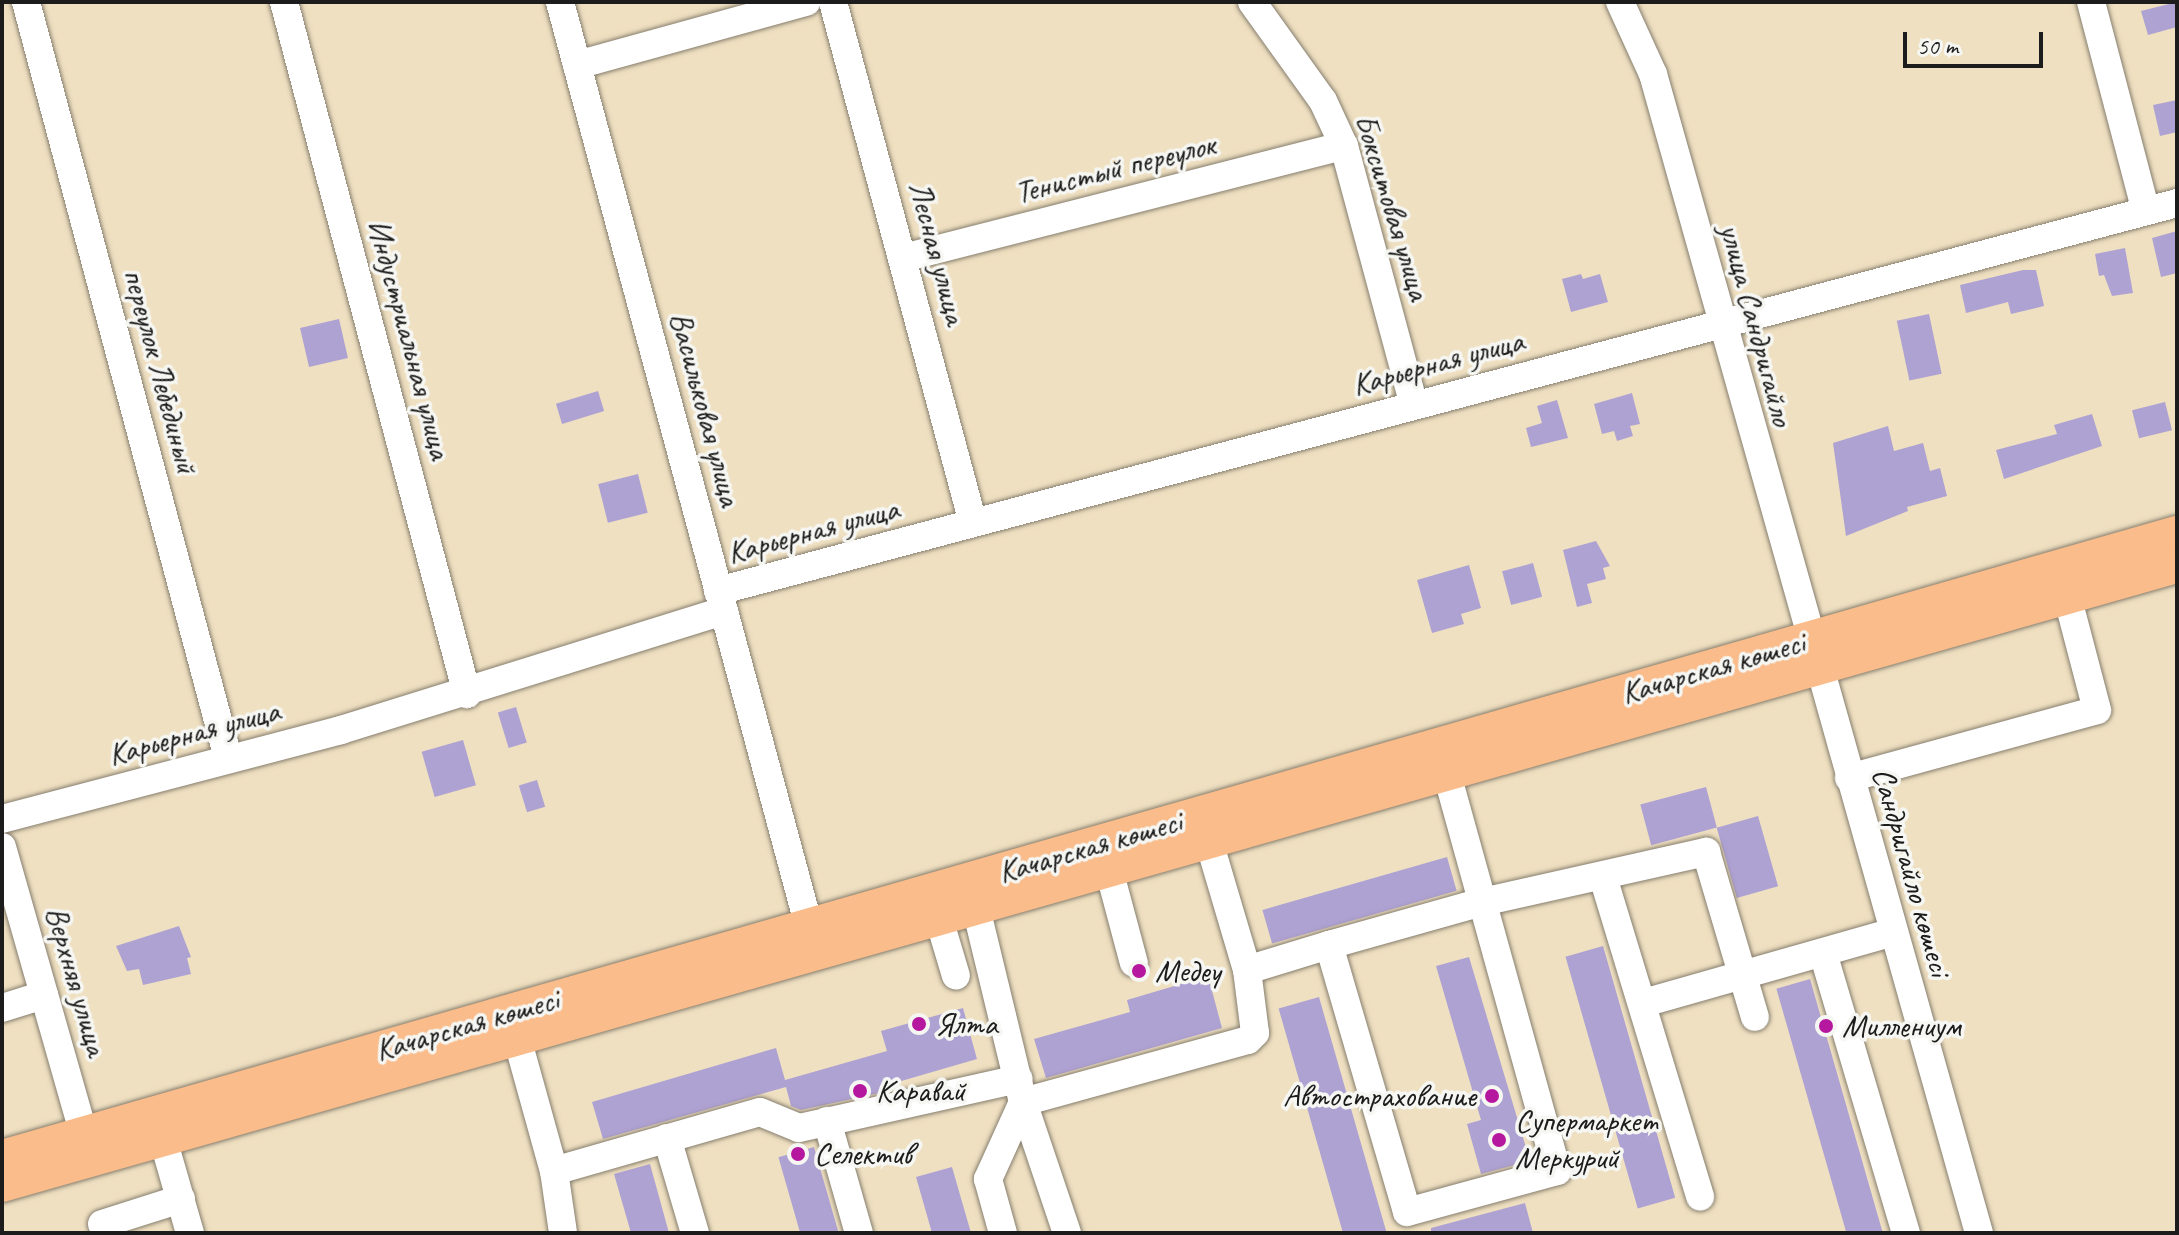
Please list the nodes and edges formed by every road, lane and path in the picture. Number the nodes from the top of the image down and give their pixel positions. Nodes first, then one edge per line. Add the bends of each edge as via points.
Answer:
1 (26, 2) edge
2 (284, 2) edge
3 (560, 2) edge
4 (806, 2) edge
5 (833, 2) edge
6 (1252, 2) edge
7 (1620, 2) edge
8 (2091, 2) edge
9 (577, 65) junction
10 (1344, 146) junction
11 (2177, 203) edge
12 (2146, 211) junction
13 (903, 258) junction
14 (1719, 322) junction
15 (1414, 405) junction
16 (973, 523) junction
17 (2177, 534) edge
18 (2177, 565) edge
19 (2067, 596) junction
20 (721, 601) junction
21 (1814, 655) junction
22 (467, 694) junction
23 (1610, 713) junction
24 (228, 758) junction
25 (1446, 772) junction
26 (1849, 778) junction
27 (2, 819) edge
28 (1209, 842) junction
29 (2, 847) edge
30 (1098, 864) junction
31 (1603, 877) junction
32 (1482, 902) junction
33 (976, 908) junction
34 (939, 919) junction
35 (809, 927) junction
36 (1893, 932) junction
37 (1329, 945) junction
38 (1823, 953) junction
39 (1134, 963) dead end
40 (1247, 970) junction
41 (1743, 974) junction
42 (956, 976) dead end
43 (44, 995) junction
44 (1644, 1003) junction
45 (2, 1008) edge
46 (1755, 1017) dead end
47 (517, 1038) junction
48 (285, 1091) junction
49 (1021, 1091) junction
50 (827, 1121) junction
51 (84, 1135) junction
52 (667, 1138) junction
53 (163, 1139) junction
54 (2, 1158) edge
55 (554, 1171) junction
56 (2, 1184) edge
57 (1700, 1197) dead end
58 (181, 1199) junction
59 (102, 1224) dead end
60 (190, 1233) edge
61 (563, 1233) edge
62 (695, 1233) edge
63 (859, 1233) edge
64 (1003, 1233) edge
65 (1067, 1233) edge
66 (1906, 1233) edge
67 (1979, 1233) edge

1 - 24 street, переулок Лебединый
2 - 22 street, Индустриальная улица
3 - 9 street, Васильковая улица
4 - 9 street
5 - 13 street, Лесная улица
6 - 10 street, Бокситовая улица via 1323,101
7 - 14 street, улица Сандригайло via 1653,74
8 - 12 street
9 - 20 street, Васильковая улица
10 - 13 street, Тенистый переулок
10 - 15 street, Бокситовая улица
11 - 12 street, Карьерная улица
12 - 14 street, Карьерная улица
13 - 16 street, Лесная улица
14 - 15 street, Карьерная улица
14 - 21 street, улица Сандригайло
15 - 16 street, Карьерная улица
16 - 20 street, Карьерная улица
17 - 21 main road, Качарская көшесі
18 - 19 main road, Качарская көшесі
19 - 21 main road, Качарская көшесі
19 - 26 street via 2097,710
20 - 22 street, Карьерная улица
20 - 35 street, Васильковая улица
21 - 23 main road, Качарская көшесі
21 - 26 street, Сандригайло көшесі
22 - 24 street, Карьерная улица
23 - 25 main road, Качарская көшесі
23 - 30 main road, Качарская көшесі
24 - 27 street, Карьерная улица
25 - 28 main road, Качарская көшесі
25 - 32 street
26 - 36 street, Сандригайло көшесі
28 - 30 main road, Качарская көшесі
28 - 40 street
29 - 43 street, Верхняя улица
30 - 33 main road, Качарская көшесі
30 - 35 main road, Качарская көшесі
30 - 39 street
31 - 32 street
31 - 41 street via 1706,852
31 - 44 street
32 - 37 street
32 - 37 street via 1557,1171 1407,1212
33 - 34 main road, Качарская көшесі
33 - 49 street
34 - 42 street
34 - 47 main road, Качарская көшесі
35 - 48 main road, Качарская көшесі
36 - 38 street
36 - 67 street, Сандригайло көшесі
37 - 40 street
38 - 41 street
38 - 66 street
40 - 49 street via 1258,1024 1248,1040
41 - 44 street
41 - 46 street
43 - 45 street
43 - 51 street, Верхняя улица
44 - 57 street
47 - 48 main road, Качарская көшесі
47 - 55 street
48 - 51 main road, Качарская көшесі
48 - 53 main road, Качарская көшесі
49 - 50 street
49 - 64 street via 988,1179
49 - 65 street
50 - 52 street via 799,1128 760,1112
50 - 63 street
51 - 54 main road, Качарская көшесі
52 - 55 street
52 - 62 street
53 - 56 main road, Качарская көшесі
53 - 58 street
55 - 61 street
58 - 59 street
58 - 60 street

